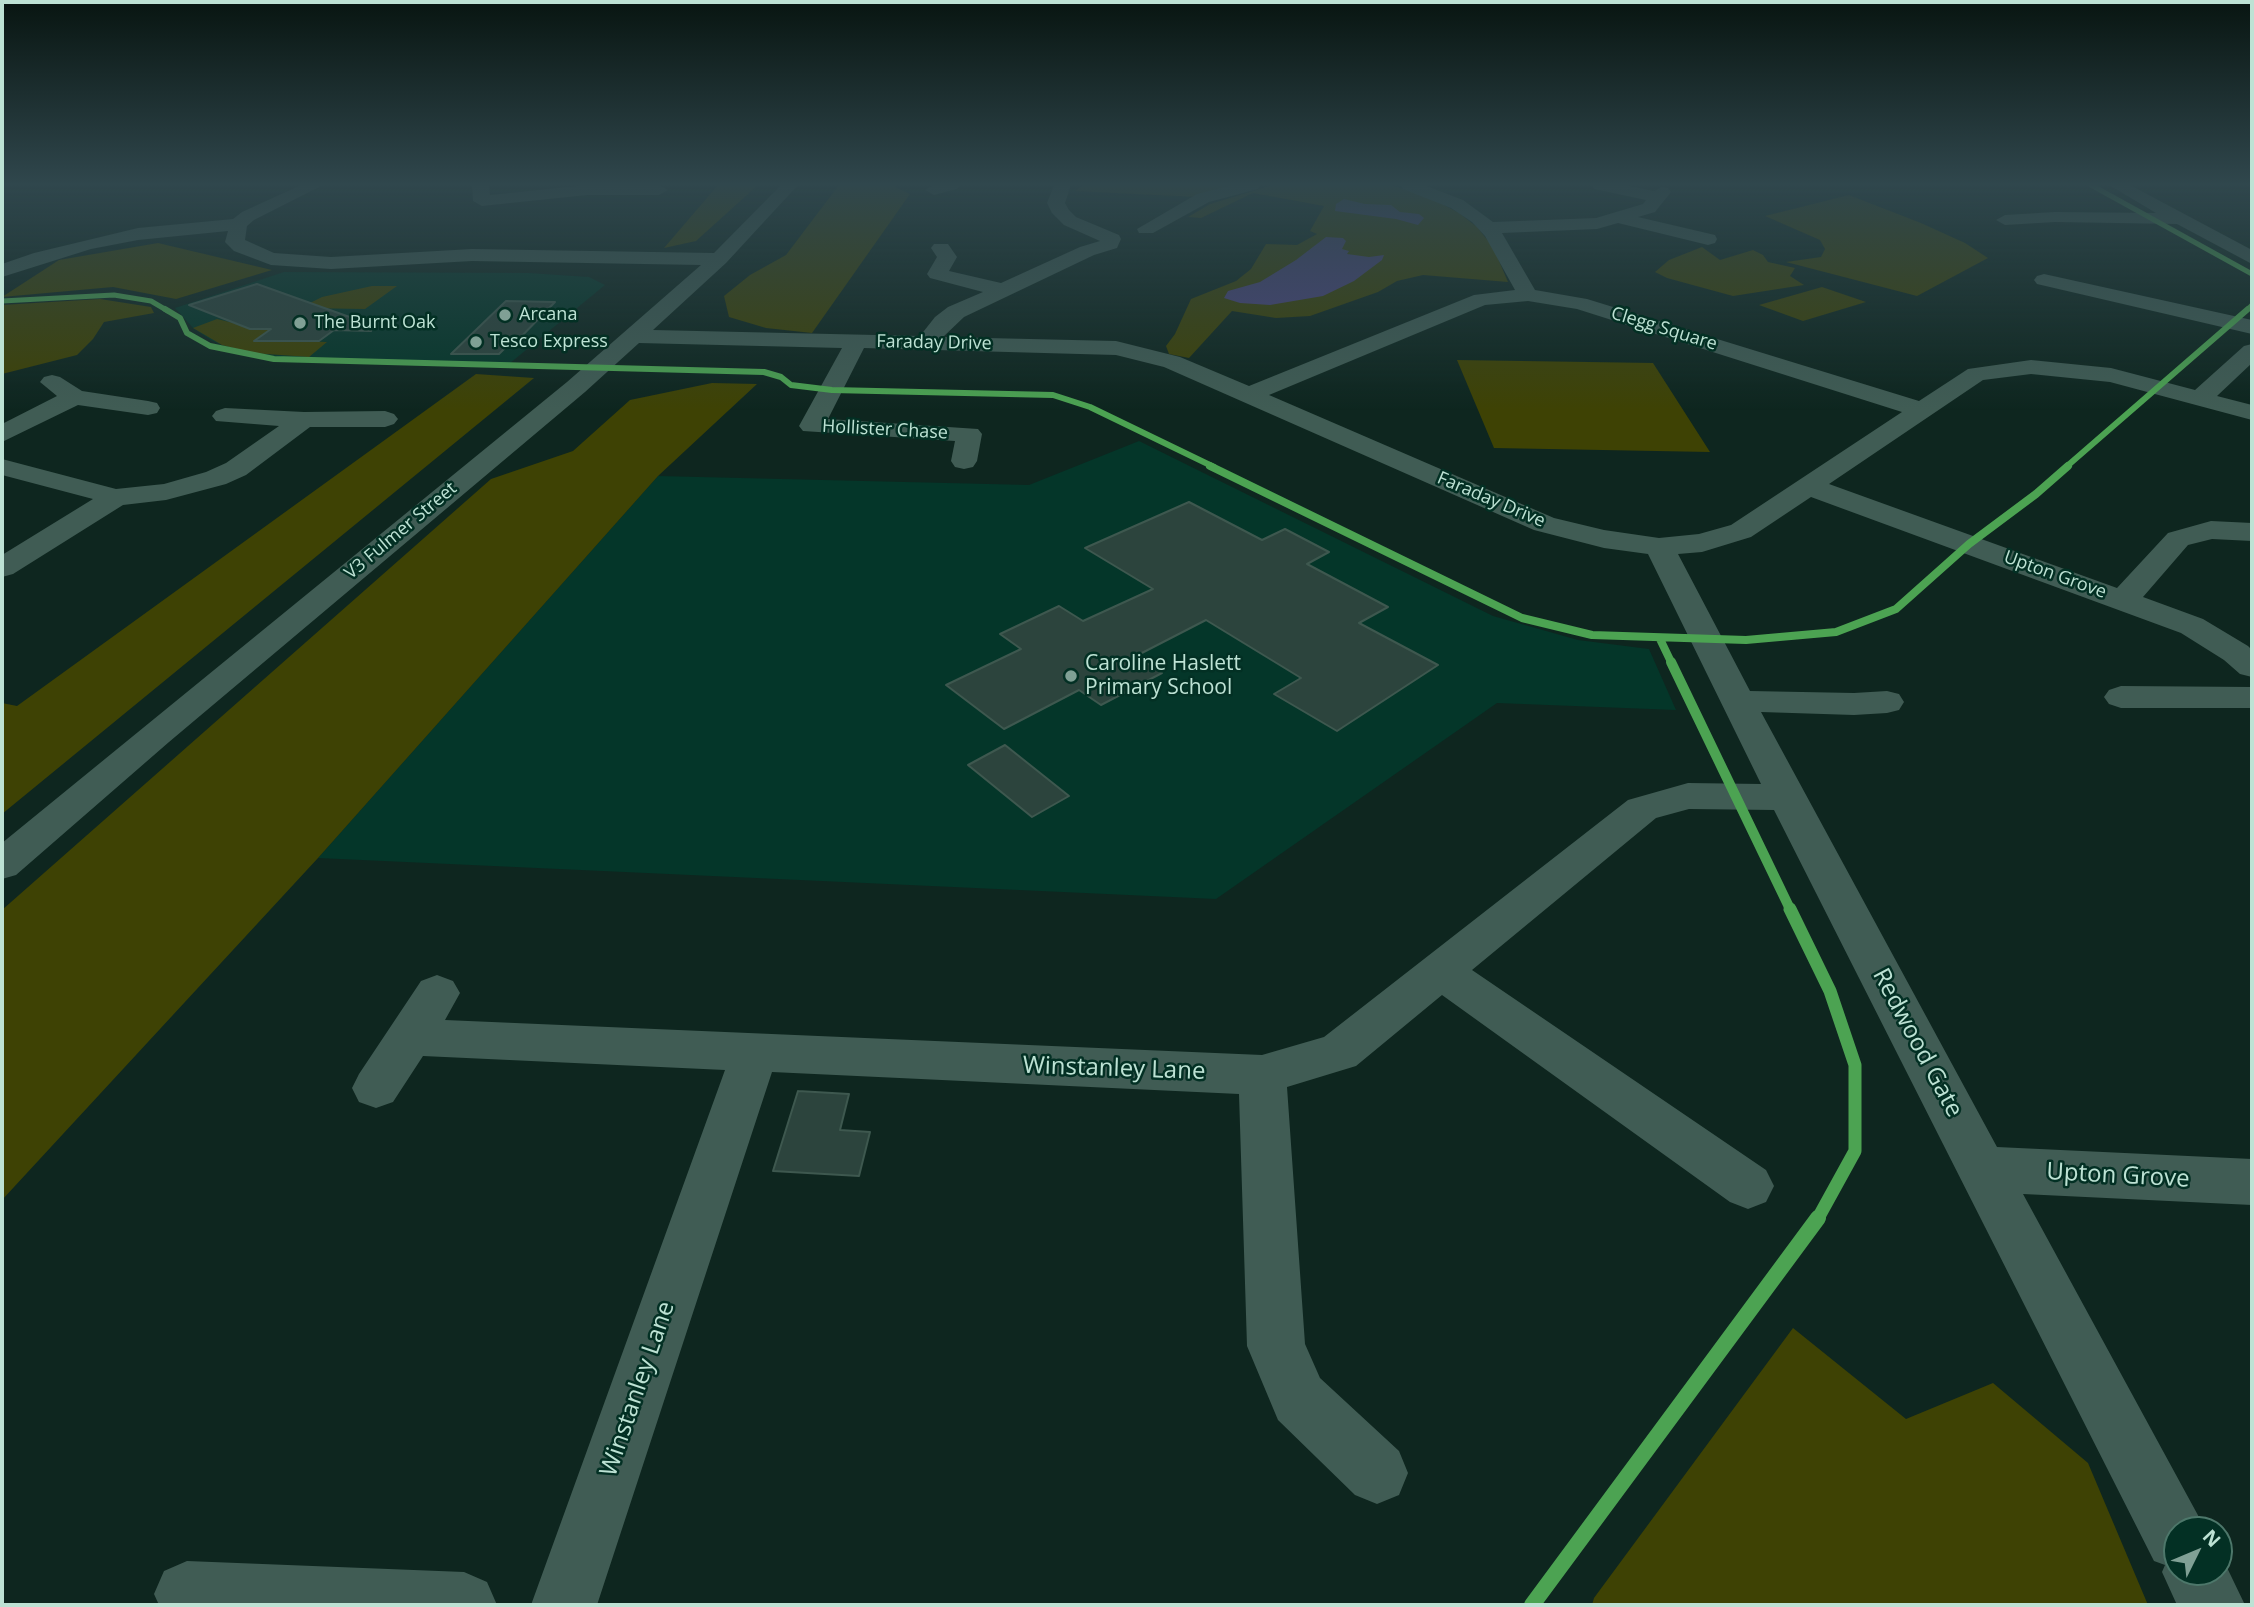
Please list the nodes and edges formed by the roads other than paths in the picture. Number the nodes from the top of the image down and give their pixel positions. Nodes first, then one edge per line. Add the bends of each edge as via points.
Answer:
1 (33, 260) edge
2 (271, 260) edge
3 (384, 260) edge
4 (629, 260) edge
5 (718, 260) edge
6 (944, 260) edge
7 (1093, 260) edge
8 (1507, 260) edge
9 (2, 271) edge
10 (2044, 280) dead end
11 (695, 282) junction
12 (1002, 290) junction
13 (1528, 295) junction
14 (674, 302) junction
15 (2252, 327) edge
16 (740, 338) junction
17 (631, 340) junction
18 (856, 342) junction
19 (927, 343) junction
20 (2252, 351) edge
21 (52, 382) dead end
22 (1249, 396) junction
23 (75, 397) junction
24 (2201, 398) junction
25 (148, 408) dead end
26 (1922, 410) junction
27 (2252, 412) edge
28 (225, 416) dead end
29 (385, 419) dead end
30 (304, 420) junction
31 (2, 434) edge
32 (964, 461) dead end
33 (2, 467) edge
34 (1810, 486) junction
35 (116, 497) junction
36 (2252, 532) edge
37 (1659, 547) junction
38 (2, 568) edge
39 (2124, 600) junction
40 (2252, 667) edge
41 (2121, 697) dead end
42 (2252, 698) edge
43 (1739, 701) junction
44 (1886, 702) dead end
45 (1788, 797) junction
46 (2, 866) edge
47 (1441, 971) junction
48 (437, 993) dead end
49 (411, 1037) junction
50 (754, 1054) junction
51 (1262, 1075) junction
52 (376, 1088) dead end
53 (1984, 1169) junction
54 (2252, 1182) edge
55 (1748, 1186) dead end
56 (1377, 1473) dead end
57 (2165, 1516) edge
58 (2202, 1586) edge
59 (187, 1594) dead end
60 (464, 1605) edge
61 (564, 1605) edge
62 (2212, 1605) edge

1 - 9 street
2 - 3 street
4 - 14 street via 659,272
5 - 11 street, V3 Fulmer Street
6 - 12 street via 928,276
7 - 12 street via 1086,267
8 - 13 street
10 - 15 street
11 - 14 street, V3 Fulmer Street
11 - 16 street, Faraday Drive via 699,311
12 - 19 street via 949,317
13 - 22 street, Clegg Square via 1481,299
13 - 26 street, Clegg Square via 1580,303
14 - 17 street, V3 Fulmer Street
16 - 17 street, Faraday Drive
16 - 18 street, Faraday Drive
17 - 46 street, V3 Fulmer Street
18 - 19 street, Faraday Drive
18 - 32 street, Hollister Chase via 812,426 970,424
19 - 22 street, Faraday Drive via 1116,348 1172,362
20 - 24 street
21 - 23 street
22 - 37 street, Faraday Drive via 1544,524
23 - 25 street
23 - 31 street
24 - 26 street, Faraday Drive via 2111,374 2031,367 1976,374
24 - 27 street, Faraday Drive
26 - 34 street, Faraday Drive
28 - 30 street
29 - 30 street
30 - 35 street via 216,478 166,492
33 - 35 street
34 - 37 street, Faraday Drive via 1741,531 1702,543
34 - 39 street, Upton Grove
35 - 38 street
36 - 39 street via 2211,530 2178,539
37 - 43 street, Redwood Gate
39 - 40 street, Upton Grove via 2192,626
41 - 42 street
43 - 44 street
43 - 45 street, Redwood Gate
45 - 47 street, Winstanley Lane via 1688,796 1642,810
45 - 53 street, Redwood Gate
47 - 51 street, Winstanley Lane via 1339,1052
47 - 55 street
48 - 49 street
49 - 50 street, Winstanley Lane
49 - 52 street
50 - 51 street, Winstanley Lane
50 - 61 street, Winstanley Lane
51 - 56 street via 1276,1346 1299,1399
53 - 54 street, Upton Grove
53 - 57 street, Redwood Gate
58 - 62 street
59 - 60 street

